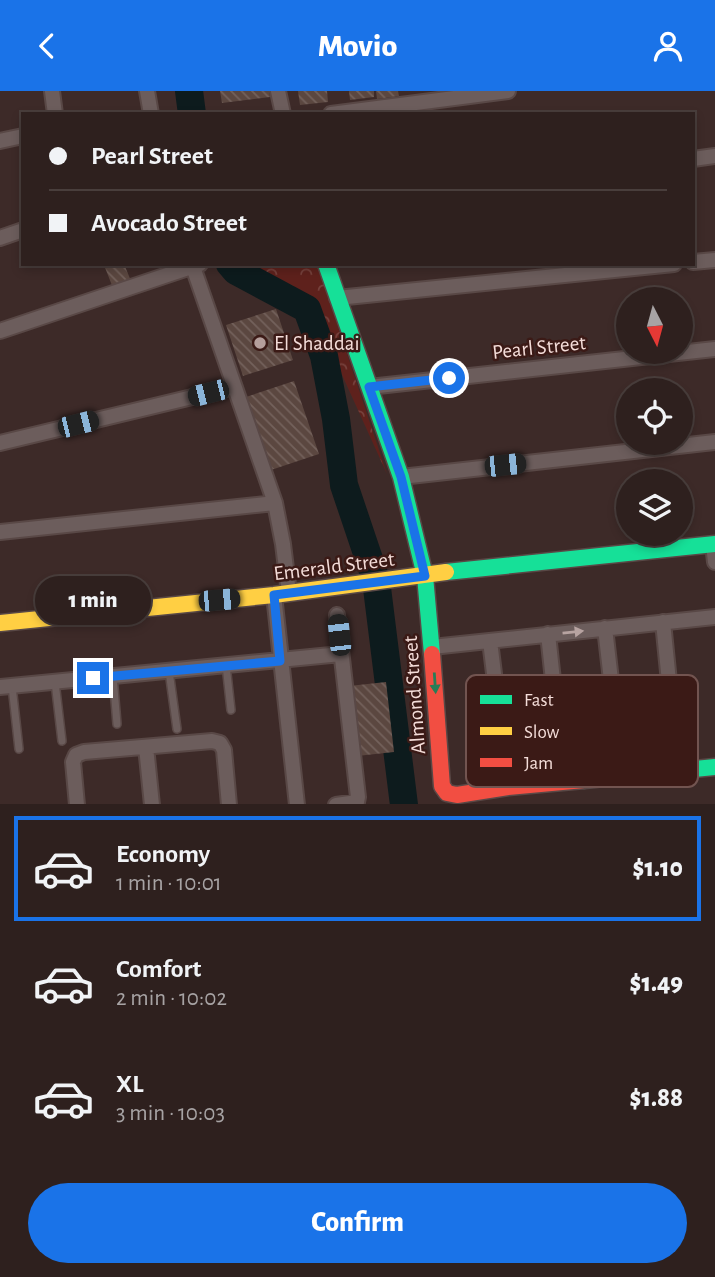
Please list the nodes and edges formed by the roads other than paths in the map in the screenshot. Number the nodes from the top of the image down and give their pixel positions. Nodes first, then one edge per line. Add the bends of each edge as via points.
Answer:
1 (52, 91) edge
2 (148, 91) edge
3 (278, 91) edge
4 (508, 91) edge
5 (55, 112) edge
6 (151, 112) edge
7 (283, 112) edge
8 (346, 112) edge
9 (21, 136) edge
10 (0, 141) edge
11 (715, 156) edge
12 (695, 159) edge
13 (21, 231) edge
14 (0, 238) edge
15 (715, 260) edge
16 (695, 262) edge
17 (192, 266) edge
18 (195, 266) edge
19 (327, 266) edge
20 (654, 266) edge
21 (337, 298) junction
22 (0, 331) edge
23 (715, 349) edge
24 (234, 387) junction
25 (369, 387) junction
26 (715, 442) edge
27 (0, 443) edge
28 (401, 477) junction
29 (275, 503) junction
30 (0, 532) edge
31 (714, 544) edge
32 (715, 562) edge
33 (426, 583) junction
34 (282, 594) junction
35 (337, 615) dead end
36 (715, 617) edge
37 (663, 622) junction
38 (0, 623) edge
39 (605, 628) junction
40 (548, 634) junction
41 (490, 641) junction
42 (432, 647) junction
43 (341, 654) junction
44 (280, 661) junction
45 (226, 666) junction
46 (169, 671) junction
47 (494, 675) edge
48 (552, 675) edge
49 (610, 675) edge
50 (668, 675) edge
51 (113, 676) junction
52 (55, 682) junction
53 (6, 686) edge
54 (231, 709) dead end
55 (117, 724) dead end
56 (177, 729) dead end
57 (62, 741) dead end
58 (146, 747) junction
59 (19, 749) dead end
60 (508, 787) edge
61 (77, 804) edge
62 (152, 804) edge
63 (229, 804) edge
64 (297, 804) edge
65 (336, 804) edge

1 - 5 street
2 - 6 street
3 - 7 street
4 - 8 street
9 - 10 street
11 - 12 street
13 - 14 street
15 - 16 street
17 - 22 street
18 - 24 street
19 - 21 street, Almond Street
20 - 21 street
21 - 25 street, Almond Street
23 - 25 street, Pearl Street
24 - 27 street
24 - 29 street
25 - 28 street, Almond Street
26 - 28 street
28 - 33 street, Almond Street
29 - 30 street
29 - 34 street via 283,544
31 - 32 street
31 - 33 street, Emerald Street via 492,566
33 - 34 street, Emerald Street via 377,582
33 - 42 street, Almond Street
34 - 38 street, Emerald Street
34 - 44 street
35 - 43 street
36 - 37 street
37 - 39 street
37 - 50 street
40 -> 39 street
39 - 49 street
40 - 41 street
40 - 48 street
41 - 42 street
41 - 47 street
42 -> 60 street, Almond Street via 442,786 457,795
43 - 44 street
43 - 65 street via 358,797 357,802
44 - 45 street
44 - 64 street
45 - 46 street
45 - 54 lane
46 - 51 street
46 - 56 lane
51 - 52 street
51 - 55 lane
52 - 53 street
52 - 57 lane
53 - 59 lane
58 - 61 street via 76,755
58 - 62 street
58 - 63 street via 220,743

